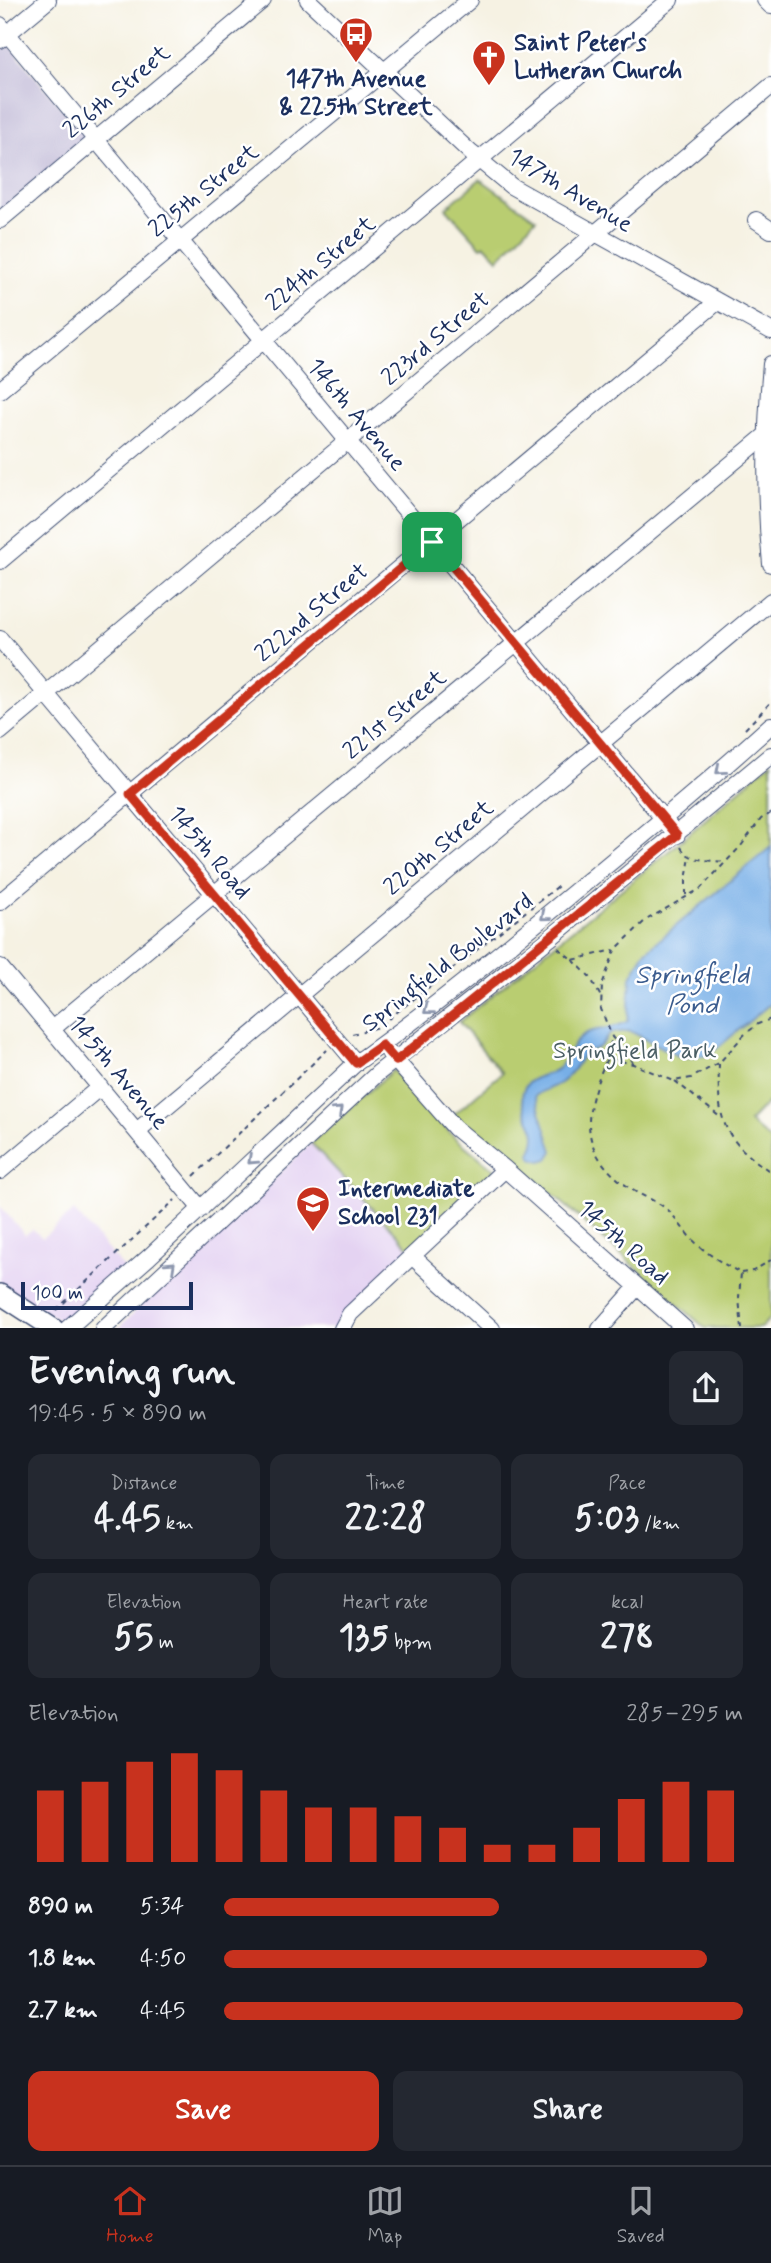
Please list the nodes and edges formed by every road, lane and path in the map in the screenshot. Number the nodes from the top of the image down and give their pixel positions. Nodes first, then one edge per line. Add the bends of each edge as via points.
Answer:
1 (48, 0) edge
2 (263, 0) edge
3 (308, 0) edge
4 (470, 0) edge
5 (670, 0) edge
6 (765, 0) edge
7 (771, 6) edge
8 (2, 33) edge
9 (384, 73) junction
10 (771, 86) edge
11 (96, 140) junction
12 (480, 161) junction
13 (0, 220) edge
14 (756, 220) dead end
15 (771, 230) edge
16 (596, 235) junction
17 (180, 240) junction
18 (717, 302) junction
19 (771, 331) edge
20 (265, 340) junction
21 (771, 364) edge
22 (0, 390) edge
23 (766, 435) junction
24 (348, 442) junction
25 (432, 542) junction
26 (0, 561) edge
27 (771, 564) edge
28 (771, 601) edge
29 (0, 639) edge
30 (516, 643) junction
31 (46, 694) junction
32 (771, 702) edge
33 (771, 725) edge
34 (0, 732) edge
35 (741, 732) dead end
36 (600, 744) junction
37 (771, 755) edge
38 (130, 794) junction
39 (771, 813) edge
40 (663, 819) junction
41 (679, 840) junction
42 (690, 857) junction
43 (727, 862) junction
44 (562, 883) dead end
45 (214, 895) junction
46 (686, 896) junction
47 (0, 902) edge
48 (556, 946) dead end
49 (615, 950) junction
50 (573, 960) junction
51 (0, 967) edge
52 (298, 996) junction
53 (602, 998) junction
54 (771, 1019) edge
55 (52, 1029) junction
56 (348, 1036) dead end
57 (612, 1037) junction
58 (382, 1045) junction
59 (331, 1046) dead end
60 (607, 1058) junction
61 (396, 1061) junction
62 (356, 1063) junction
63 (719, 1063) junction
64 (634, 1064) junction
65 (674, 1081) junction
66 (100, 1087) junction
67 (720, 1118) junction
68 (136, 1131) junction
69 (505, 1169) junction
70 (0, 1171) edge
71 (771, 1172) edge
72 (191, 1179) dead end
73 (179, 1196) dead end
74 (201, 1209) junction
75 (412, 1256) junction
76 (771, 1260) edge
77 (741, 1273) junction
78 (637, 1287) junction
79 (0, 1294) edge
80 (55, 1321) edge
81 (67, 1328) edge
82 (103, 1328) edge
83 (342, 1328) edge
84 (492, 1328) edge
85 (600, 1328) edge
86 (685, 1328) edge
87 (743, 1328) edge

1 - 8 street
2 - 11 street, 226th Street
3 - 9 street, 147th Avenue
4 - 9 street, 225th Street
5 - 12 street, 224th Street
6 - 7 street
8 - 11 street, 146th Avenue
9 - 12 street, 147th Avenue
9 - 17 street, 225th Street
10 - 16 street, 223rd Street
11 - 13 street, 226th Street
11 - 17 street, 146th Avenue
12 - 16 street, 147th Avenue via 511,187
12 - 20 street, 224th Street
14 - 15 street
16 - 18 street, 147th Avenue
16 - 24 street, 223rd Street
17 - 20 street, 146th Avenue
17 - 22 street, 225th Street
18 - 19 street, 147th Avenue
18 - 25 street, 222nd Street
20 - 24 street, 146th Avenue
20 - 26 street, 224th Street
21 - 23 street
23 - 27 street
23 - 30 street, 221st Street
24 - 25 street, 146th Avenue
24 - 31 street, 223rd Street
25 - 30 street, 146th Avenue
25 - 38 street, 222nd Street
28 - 36 street, 220th Street
29 - 31 street, 145th Road
30 - 36 street, 146th Avenue
30 - 45 street, 221st Street
31 - 34 street, 223rd Street
31 - 38 street, 145th Road
32 - 35 path
33 -> 40 street, Springfield Boulevard
36 - 40 street, 146th Avenue
36 - 52 street, 220th Street
37 - 41 street, Springfield Boulevard
38 - 45 street, 145th Road
38 - 47 street, 222nd Street
39 - 43 path
40 - 41 street, 146th Avenue
40 -> 58 street, Springfield Boulevard
41 - 42 path via 682,852
41 - 61 street, Springfield Boulevard
42 - 43 path
42 - 46 path
43 - 46 path via 700,889
44 - 56 path, Springfield Boulevard via 378,1027
45 - 52 street, 145th Road
45 - 55 street, 221st Street
46 - 49 path via 646,920
48 - 50 path
49 - 50 path
49 - 53 path
50 - 53 path
51 - 55 street, 145th Avenue
52 - 62 street, 145th Road
52 - 68 street, 220th Street
53 - 57 path via 601,1009
54 - 63 path via 744,1035
55 - 66 street, 145th Avenue
57 - 60 path
57 - 64 path
58 - 61 street, 145th Road
58 - 62 street, Springfield Boulevard
59 - 72 path
60 - 64 path
60 - 77 path via 588,1123 597,1156 632,1191 668,1210 708,1254
61 - 69 street, 145th Road via 455,1128
82 -> 61 street, Springfield Boulevard
62 -> 74 street, Springfield Boulevard
63 - 65 path via 691,1078
63 - 67 path
64 - 65 path
65 - 67 path
66 - 68 street, 145th Avenue
66 - 70 street
67 - 71 path via 745,1153
68 - 74 street, 145th Avenue
69 - 75 street
69 - 78 street, 145th Road
73 - 80 path via 56,1309
74 - 81 street, Springfield Boulevard
75 - 83 street via 350,1314
75 - 84 street
76 - 77 path
77 - 87 path
78 - 85 street
78 - 86 street, 145th Road
79 - 80 main road

